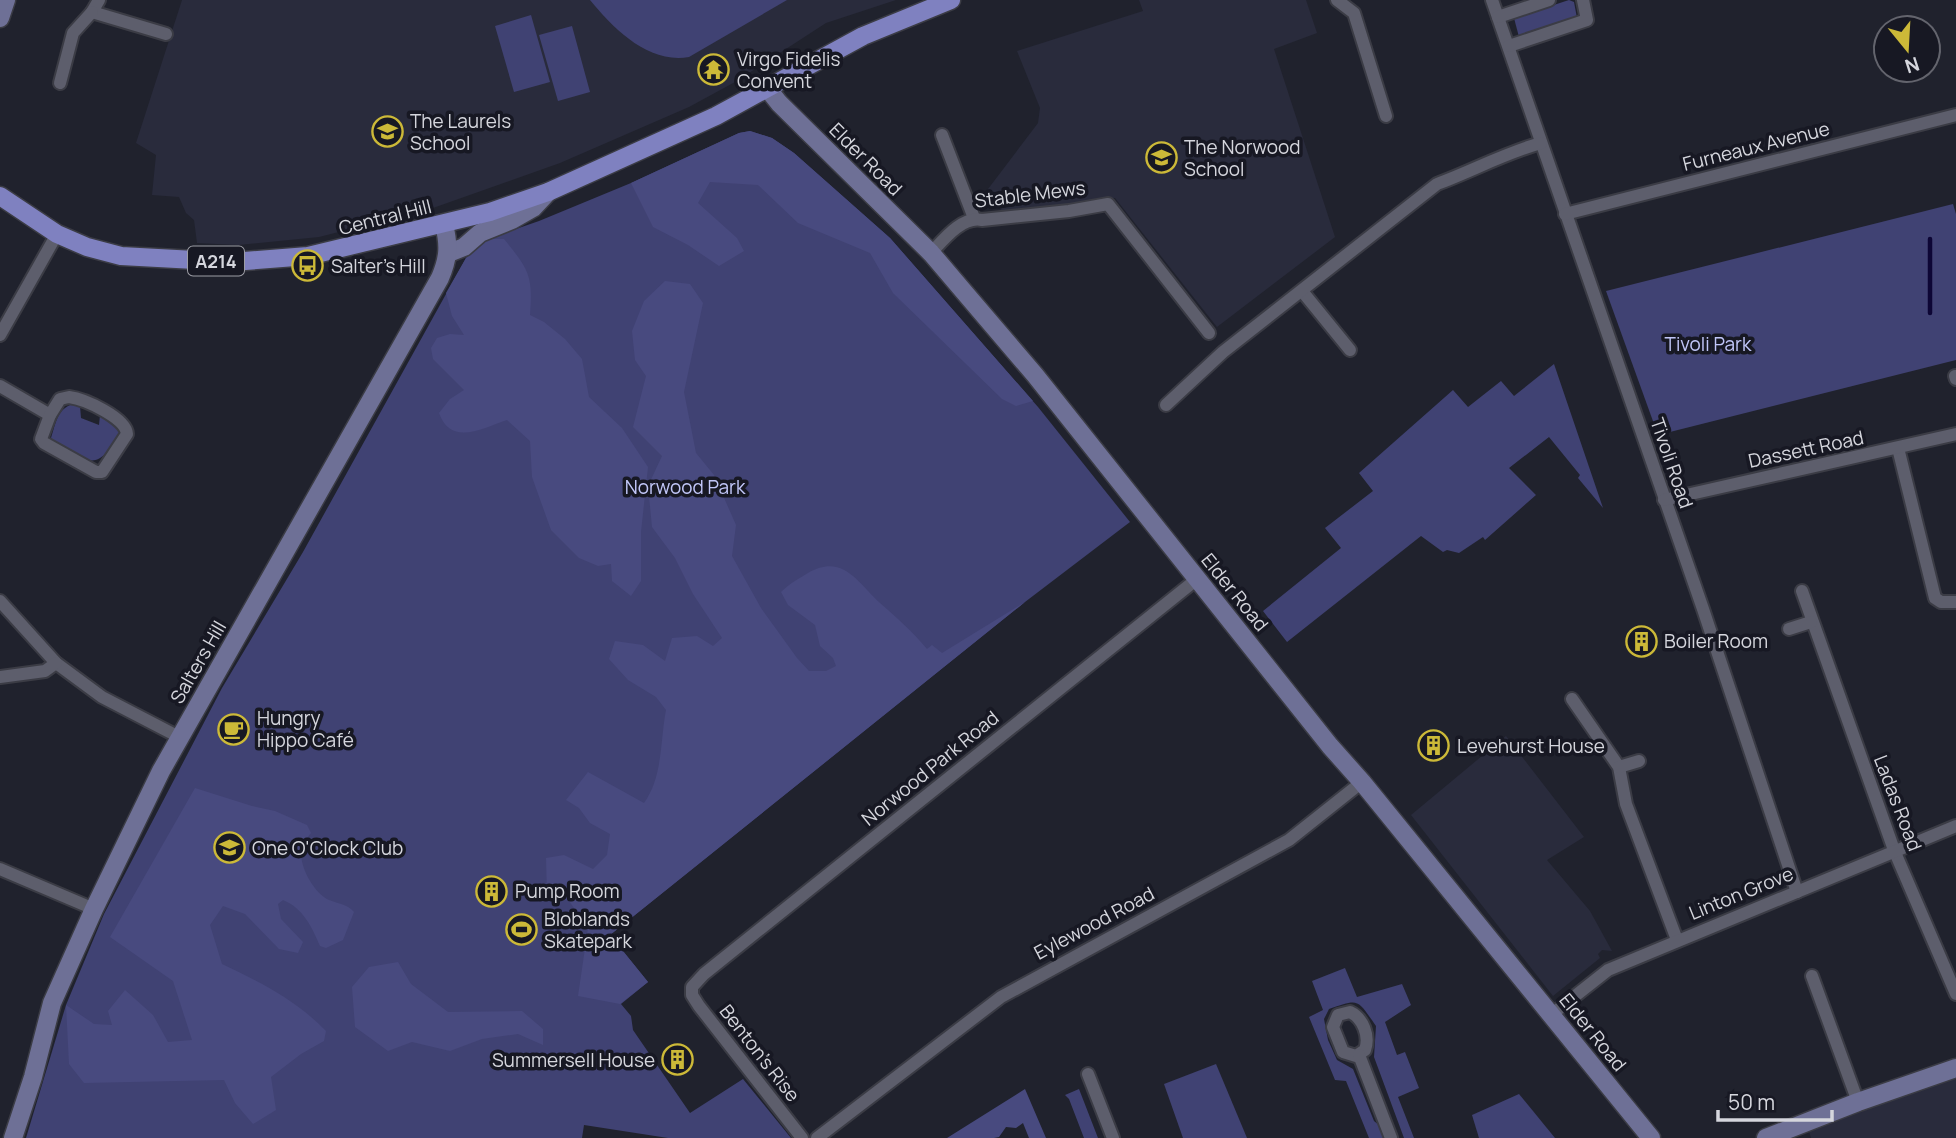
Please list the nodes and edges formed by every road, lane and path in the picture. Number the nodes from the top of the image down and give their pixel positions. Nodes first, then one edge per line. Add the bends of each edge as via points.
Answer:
1 (6, 0) edge
2 (99, 0) edge
3 (951, 0) edge
4 (1337, 0) edge
5 (1492, 0) edge
6 (1549, 0) edge
7 (1599, 0) edge
8 (1584, 2) edge
9 (92, 12) junction
10 (1498, 17) junction
11 (0, 18) edge
12 (166, 34) dead end
13 (1509, 46) junction
14 (60, 83) dead end
15 (768, 89) junction
16 (1956, 115) edge
17 (1386, 116) dead end
18 (942, 135) dead end
19 (1541, 143) junction
20 (548, 192) junction
21 (0, 195) edge
22 (1565, 214) junction
23 (974, 218) junction
24 (444, 224) junction
25 (57, 234) junction
26 (449, 253) junction
27 (931, 253) junction
28 (1302, 291) junction
29 (1209, 332) dead end
30 (0, 335) edge
31 (1350, 350) dead end
32 (0, 386) edge
33 (1166, 405) dead end
34 (50, 415) junction
35 (1956, 434) edge
36 (1898, 448) junction
37 (1664, 500) junction
38 (1197, 579) junction
39 (1802, 591) dead end
40 (0, 601) edge
41 (1956, 602) edge
42 (1811, 622) junction
43 (1789, 629) dead end
44 (56, 663) junction
45 (0, 677) edge
46 (1572, 699) dead end
47 (179, 737) junction
48 (1639, 761) dead end
49 (1619, 767) junction
50 (1362, 782) junction
51 (1956, 826) edge
52 (1895, 850) junction
53 (0, 869) edge
54 (1797, 892) junction
55 (94, 909) junction
56 (1677, 940) junction
57 (1812, 976) dead end
58 (691, 991) joint
59 (1956, 994) edge
60 (1551, 1015) junction
61 (1359, 1055) dead end
62 (1956, 1068) edge
63 (1088, 1074) dead end
64 (1858, 1102) junction
65 (1777, 1136) edge
66 (13, 1138) edge
67 (802, 1138) edge
68 (817, 1138) edge
69 (1113, 1138) edge
70 (1391, 1138) edge
71 (1651, 1138) edge

1 - 11 main road
2 - 9 street
3 - 15 main road, A214 via 863,36
4 - 17 street via 1354,13
5 - 10 street, Tivoli Road
6 - 10 street
7 - 8 street
8 - 13 street via 1587,20
9 - 12 street
9 - 14 street via 73,33
10 - 13 street, Tivoli Road
13 - 19 street, Tivoli Road
15 - 20 main road, Central Hill / A214 via 679,135
15 - 27 main road, Elder Road
16 - 22 street, Furneaux Avenue
18 - 23 street
19 - 22 street, Tivoli Road
19 - 28 street via 1437,184
20 - 24 main road, Central Hill / A214
20 - 26 main road via 533,208
21 - 25 main road, Central Hill / A214
22 - 37 street, Tivoli Road
23 - 27 street, Stable Mews
23 - 29 street, Stable Mews via 1108,204
24 - 25 main road, Central Hill / A214 via 308,256 232,262 121,256
24 - 26 main road
25 - 30 street
26 - 47 main road, Salters Hill via 440,278
27 - 38 main road, Elder Road
28 - 31 street
28 - 33 street via 1223,352
32 - 34 street
34 - 34 street via 60,399 78,398 121,421 127,434 106,469 96,471 44,443 42,432
35 - 36 street, Dassett Road
36 - 37 street, Dassett Road
36 - 41 street via 1935,598
37 - 54 street, Tivoli Road
38 - 50 main road, Elder Road
38 - 58 street, Norwood Park Road via 710,970
39 - 42 street, Ladas Road
40 - 44 street
42 - 43 street
42 - 52 street, Ladas Road
44 - 45 street via 45,671
44 - 47 street via 102,697
46 - 49 street
47 - 55 main road, Salters Hill
48 - 49 street
49 - 56 street via 1626,804
50 - 60 main road, Elder Road
50 - 68 street, Eylewood Road via 1273,849 1001,997
51 - 52 street, Linton Grove
52 - 54 street, Linton Grove
52 - 59 street, Ladas Road
53 - 55 street
54 - 56 street, Linton Grove
55 - 66 main road, Salters Hill via 52,1003
56 - 60 street, Linton Grove via 1608,970
57 - 64 street
58 - 67 street, Benton's Rise
60 - 71 main road, Elder Road
61 - 70 street
62 - 64 main road
63 - 69 street
64 - 65 main road

